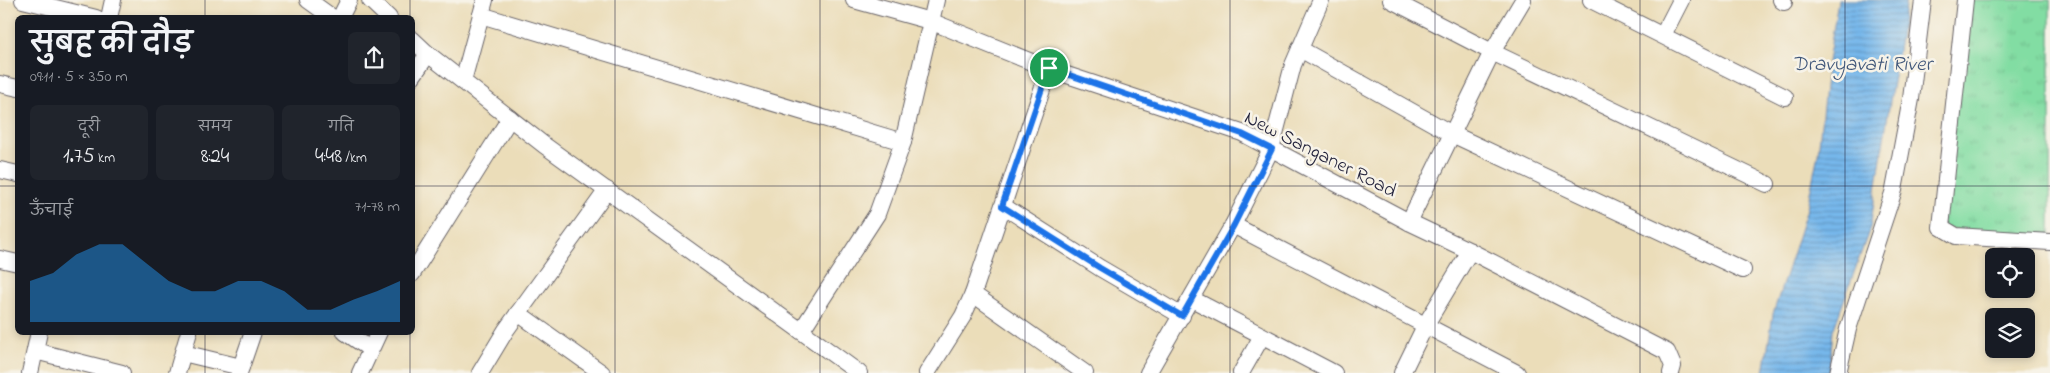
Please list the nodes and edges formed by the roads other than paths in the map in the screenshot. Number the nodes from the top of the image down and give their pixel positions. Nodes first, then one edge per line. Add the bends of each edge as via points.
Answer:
1 (23, 0) edge
2 (113, 0) edge
3 (308, 0) edge
4 (349, 0) edge
5 (370, 0) edge
6 (854, 0) edge
7 (936, 0) edge
8 (1321, 0) edge
9 (1390, 0) edge
10 (1523, 0) edge
11 (1591, 0) edge
12 (1681, 0) edge
13 (1924, 0) edge
14 (1964, 0) edge
15 (483, 8) edge
16 (84, 15) edge
17 (110, 15) edge
18 (329, 15) edge
19 (342, 15) edge
20 (386, 15) edge
21 (930, 21) junction
22 (1663, 35) junction
23 (415, 42) edge
24 (1300, 48) junction
25 (1492, 52) junction
26 (428, 54) junction
27 (1049, 68) junction
28 (415, 72) edge
29 (463, 81) junction
30 (0, 84) edge
31 (15, 87) edge
32 (1785, 97) dead end
33 (510, 118) junction
34 (1452, 134) junction
35 (903, 142) junction
36 (1272, 149) junction
37 (0, 170) edge
38 (15, 173) edge
39 (1767, 184) dead end
40 (607, 190) junction
41 (1002, 206) junction
42 (1409, 222) junction
43 (1234, 225) junction
44 (2050, 242) edge
45 (1470, 251) junction
46 (0, 259) edge
47 (15, 262) edge
48 (415, 269) edge
49 (1743, 270) dead end
50 (972, 294) junction
51 (1192, 299) junction
52 (518, 313) junction
53 (1182, 316) junction
54 (1426, 324) junction
55 (801, 331) junction
56 (38, 335) edge
57 (188, 335) edge
58 (252, 335) edge
59 (349, 335) edge
60 (377, 335) edge
61 (1262, 336) junction
62 (370, 349) junction
63 (35, 351) junction
64 (183, 352) junction
65 (240, 370) edge
66 (857, 372) edge
67 (30, 373) edge
68 (122, 373) edge
69 (178, 373) edge
70 (360, 373) edge
71 (480, 373) edge
72 (602, 373) edge
73 (927, 373) edge
74 (1085, 373) edge
75 (1148, 373) edge
76 (1242, 373) edge
77 (1334, 373) edge
78 (1402, 373) edge
79 (1517, 373) edge
80 (1671, 373) edge
81 (1838, 373) edge

1 - 16 street
2 - 17 street
3 - 18 street
4 - 19 street
5 - 20 street
6 - 21 street, New Sanganer Road
7 - 21 street
8 - 24 street
9 - 25 street
10 - 25 street
11 - 22 street
12 - 22 street
13 - 81 street via 1911,99 1894,190 1848,329
14 - 44 street via 1941,227 1956,236
15 - 29 street
15 - 35 street
21 - 27 street, New Sanganer Road
21 - 35 street
22 - 32 street
23 - 26 street
24 - 34 street
24 - 36 street
25 - 34 street
25 - 39 street
26 - 28 street
26 - 29 street
27 - 36 street, New Sanganer Road via 1242,134
27 - 41 street
29 - 33 street
30 - 31 street
33 - 40 street
33 - 48 street
34 - 42 street
34 - 49 street
35 - 55 street via 877,214
36 - 42 street, New Sanganer Road
36 - 43 street
37 - 38 street
40 - 52 street
40 - 55 street
41 - 50 street
41 - 53 street
42 - 45 street, New Sanganer Road
43 - 51 street
43 - 54 street
45 - 54 street
45 - 80 street, New Sanganer Road via 1667,352 1673,366
46 - 47 street
50 - 73 street via 963,316
50 - 74 street
51 - 53 street
51 - 61 street
52 - 71 street
52 - 72 street
53 - 75 street
54 - 78 street
54 - 79 street
55 - 66 street
56 - 63 street
57 - 64 street
58 - 65 street
59 - 62 street
60 - 62 street
61 - 76 street
61 - 77 street
62 - 70 street
63 - 67 street
63 - 68 street
64 - 65 street
64 - 69 street

